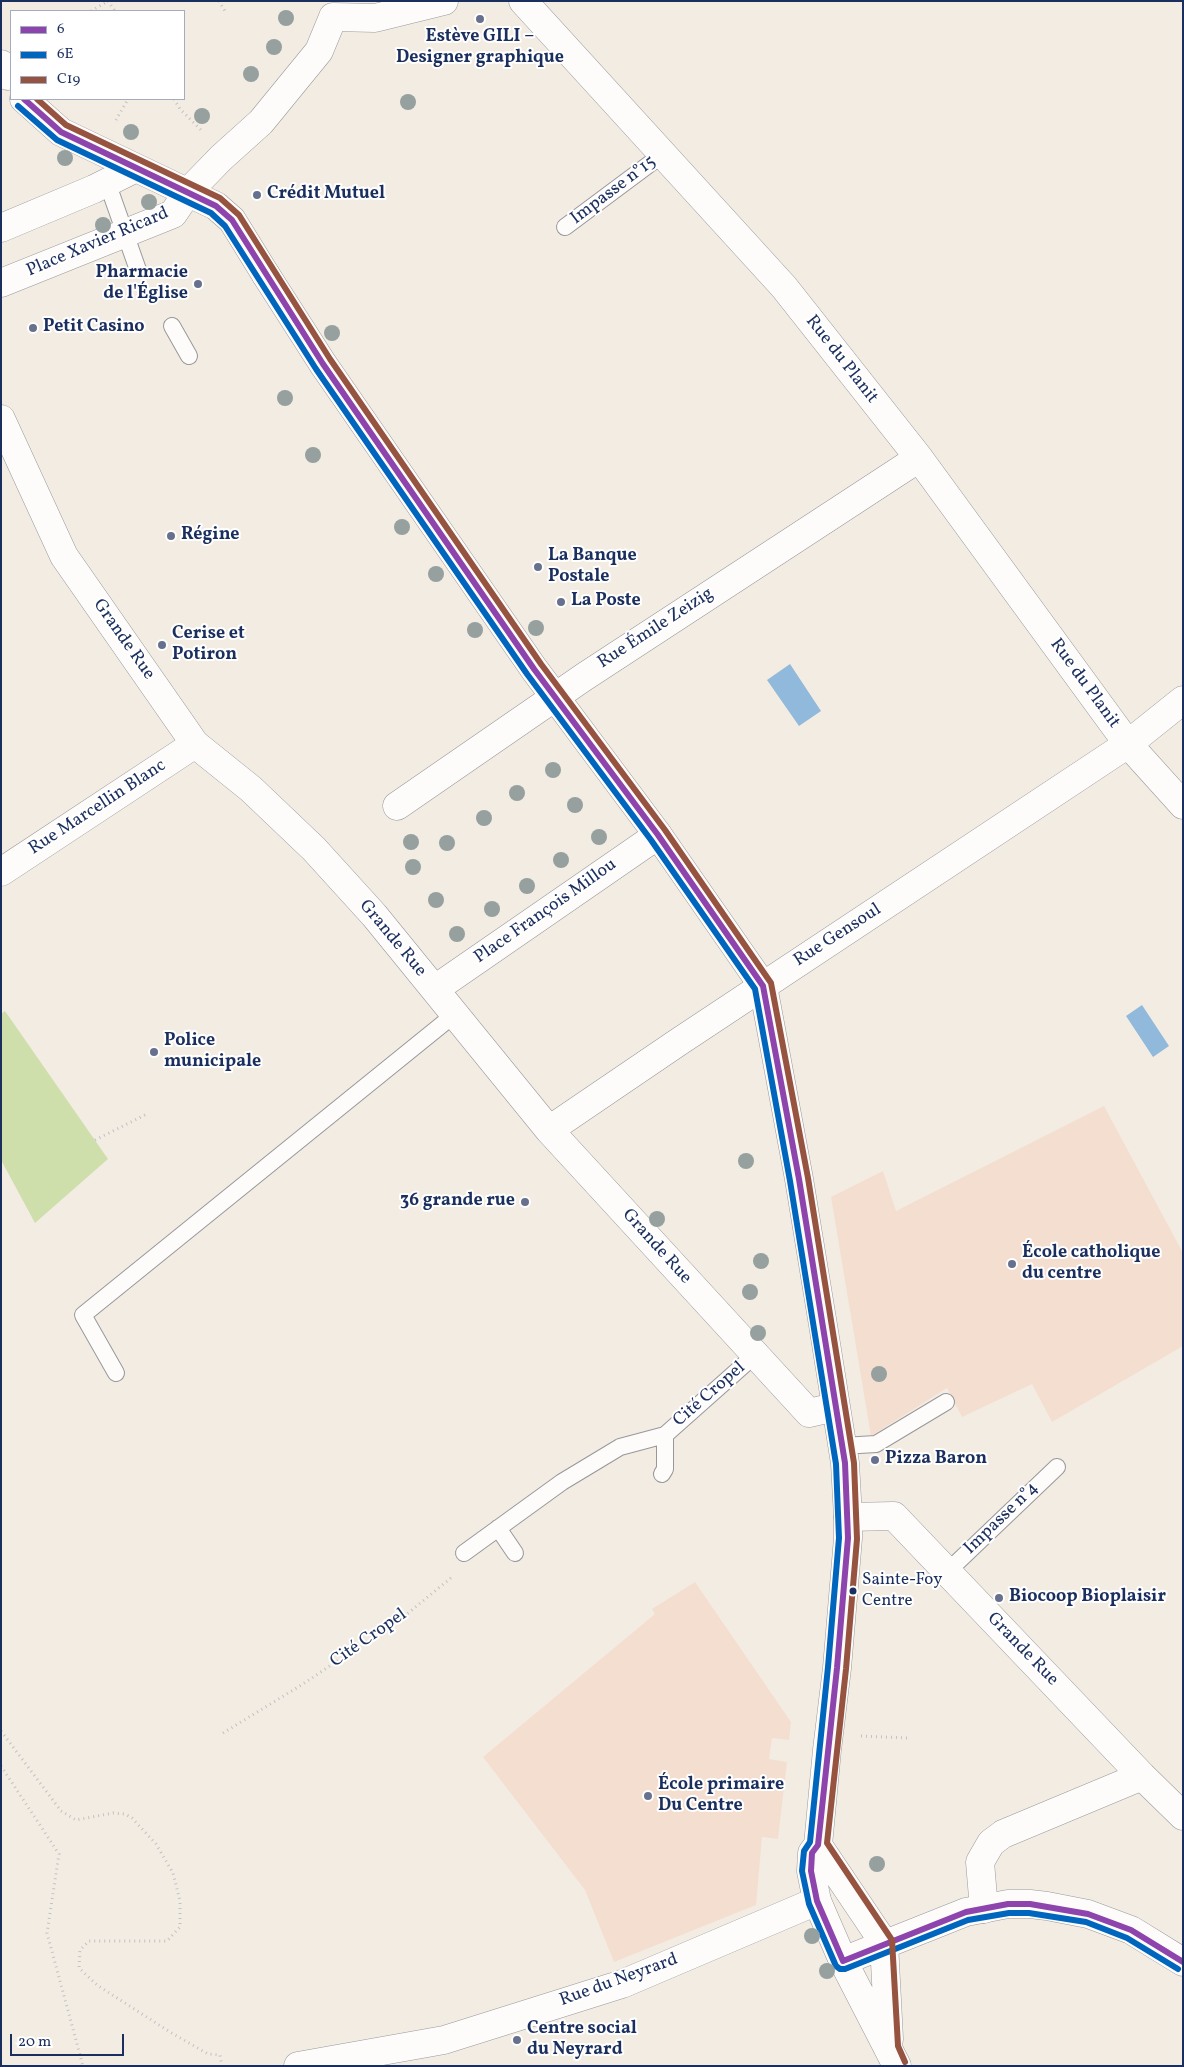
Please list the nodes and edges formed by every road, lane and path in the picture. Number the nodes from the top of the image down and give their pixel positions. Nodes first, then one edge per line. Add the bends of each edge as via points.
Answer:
1 (108, 1) edge
2 (220, 1) edge
3 (444, 1) edge
4 (523, 1) edge
5 (332, 9) edge
6 (93, 10) edge
7 (225, 11) dead end
8 (25, 100) edge
9 (127, 100) edge
10 (175, 100) edge
11 (112, 126) dead end
12 (205, 136) dead end
13 (663, 154) junction
14 (136, 168) junction
15 (107, 182) junction
16 (188, 192) junction
17 (566, 227) dead end
18 (1, 228) edge
19 (125, 234) junction
20 (138, 270) dead end
21 (1, 283) edge
22 (172, 326) dead end
23 (189, 356) dead end
24 (1, 419) edge
25 (919, 458) junction
26 (553, 697) junction
27 (1183, 700) edge
28 (196, 744) junction
29 (1128, 744) junction
30 (1183, 805) edge
31 (397, 806) dead end
32 (658, 835) junction
33 (1, 872) edge
34 (762, 986) junction
35 (434, 989) junction
36 (455, 1014) junction
37 (147, 1114) dead end
38 (549, 1130) junction
39 (95, 1140) dead end
40 (756, 1356) junction
41 (116, 1373) dead end
42 (946, 1402) dead end
43 (835, 1407) junction
44 (666, 1435) junction
45 (842, 1446) junction
46 (1056, 1467) dead end
47 (662, 1474) dead end
48 (848, 1517) junction
49 (498, 1528) junction
50 (464, 1553) joint
51 (515, 1553) dead end
52 (947, 1572) junction
53 (1, 1730) edge
54 (223, 1733) dead end
55 (856, 1735) dead end
56 (907, 1738) dead end
57 (1, 1766) edge
58 (1142, 1776) junction
59 (1183, 1816) edge
60 (818, 1845) junction
61 (817, 1901) junction
62 (984, 1909) junction
63 (884, 1943) junction
64 (843, 1961) junction
65 (1183, 1962) edge
66 (893, 2057) edge
67 (83, 2066) edge
68 (222, 2066) edge
69 (298, 2066) edge

1 - 6 path
2 - 7 path
3 - 5 street via 376,18
4 - 13 street, Rue du Planit
5 - 16 street, Place Xavier Ricard via 318,51 261,122
8 - 14 street, Place Xavier Ricard via 61,132
9 - 11 path
10 - 12 path
13 - 17 lane, Impasse n°15
13 - 25 street, Rue du Planit via 784,287
14 - 15 street
14 - 16 street, Place Xavier Ricard
15 - 18 street
15 - 19 lane
16 - 19 street, Place Xavier Ricard via 173,214
16 - 26 street, Place Xavier Ricard via 216,206 232,220 322,364
19 - 20 lane
19 - 21 street, Place Xavier Ricard
22 - 23 lane
24 - 28 street, Grande Rue via 64,556
25 - 26 street, Rue Émile Zeizig
25 - 29 street, Rue du Planit
26 - 31 street, Rue Émile Zeizig
26 - 32 street, Place Xavier Ricard
27 - 29 street, Rue Gensoul
28 - 33 street, Rue Marcellin Blanc
28 - 35 street, Grande Rue via 251,789 314,849
29 - 30 street, Rue du Planit
29 - 34 street, Rue Gensoul
32 - 34 street, Place Xavier Ricard
32 - 35 street, Place François Millou
34 - 38 street, Rue Gensoul
34 - 43 street via 799,1179
35 - 36 street, Grande Rue
36 - 38 street, Grande Rue
36 - 41 lane via 83,1315
37 - 39 path
38 - 40 street, Grande Rue
40 - 43 street, Grande Rue via 809,1414
40 - 44 lane, Cité Cropel
42 - 45 lane via 876,1444
43 - 45 street
44 - 47 lane, Cité Cropel via 665,1470
44 - 49 lane, Cité Cropel via 620,1447 562,1482
45 - 48 street
46 - 52 lane, Impasse n°4
48 - 52 street, Grande Rue via 894,1516
48 - 60 street via 837,1668
49 - 50 lane, Cité Cropel
49 - 51 lane
50 - 54 path, Cité Cropel via 461,1570 407,1614
52 - 58 street, Grande Rue
53 - 68 path via 60,1811 76,1820 125,1814 156,1844 173,1873 180,1901 180,1927 167,1940 89,1941 80,1950 80,1968 97,1985 170,2032 208,2054 220,2056
55 - 56 path
57 - 67 path via 59,1854 47,1933
58 - 59 street, Grande Rue
58 - 62 street via 1003,1834 991,1843 980,1862
60 - 61 street via 812,1853 811,1871
60 - 63 street
61 - 64 street
61 - 69 street, Rue du Neyrard via 604,1990 444,2040
62 - 63 street via 966,1912
62 - 65 street via 1030,1904 1088,1914 1131,1930
63 - 64 street
63 - 66 street
64 - 66 street

